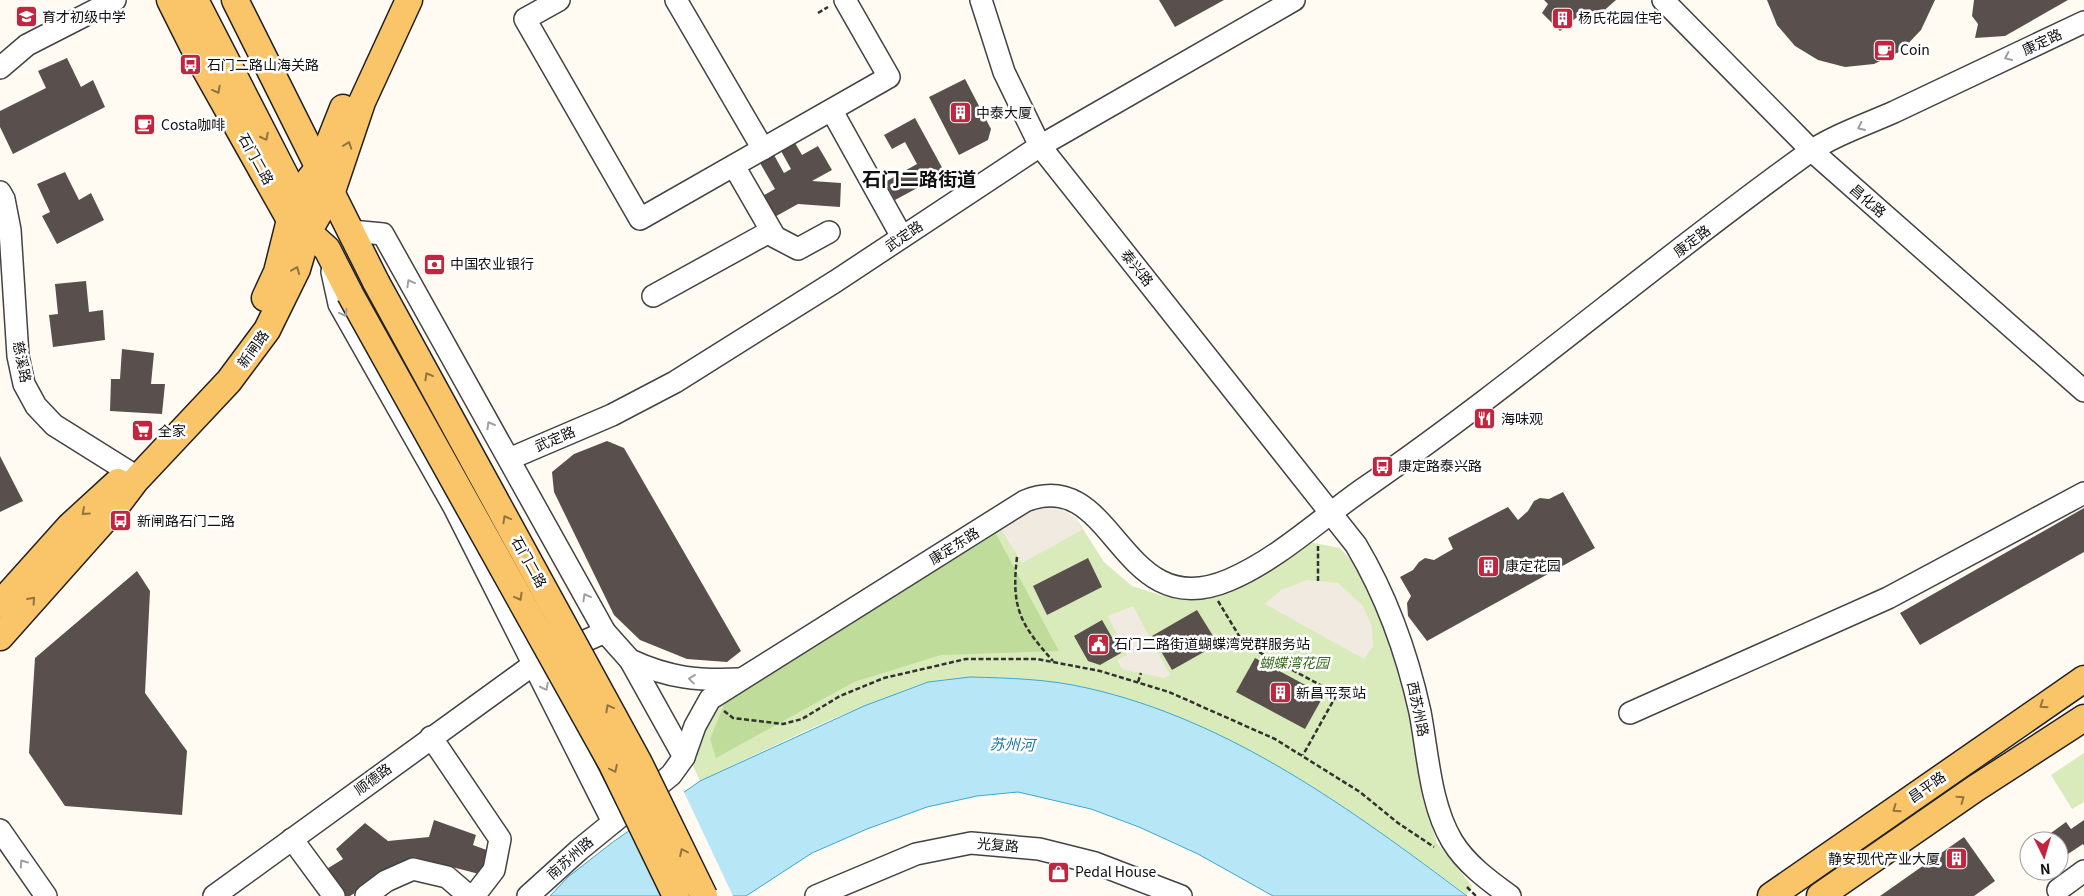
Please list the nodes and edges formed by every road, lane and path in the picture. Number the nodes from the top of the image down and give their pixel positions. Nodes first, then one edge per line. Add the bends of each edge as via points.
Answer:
1 (115, 0) edge
2 (170, 0) edge
3 (195, 0) edge
4 (216, 0) edge
5 (235, 0) edge
6 (390, 0) edge
7 (409, 0) edge
8 (559, 0) edge
9 (676, 0) edge
10 (845, 0) edge
11 (981, 0) edge
12 (1294, 0) edge
13 (1663, 0) edge
14 (2084, 22) edge
15 (0, 68) edge
16 (832, 111) junction
17 (1040, 146) junction
18 (763, 149) junction
19 (1812, 151) junction
20 (734, 166) junction
21 (0, 192) edge
22 (310, 199) junction
23 (351, 231) junction
24 (771, 231) junction
25 (829, 232) dead end
26 (902, 237) junction
27 (327, 249) junction
28 (653, 296) dead end
29 (2084, 391) edge
30 (509, 459) junction
31 (132, 476) junction
32 (2084, 493) edge
33 (1332, 513) junction
34 (1318, 544) dead end
35 (1018, 557) dead end
36 (1318, 580) dead end
37 (1210, 587) junction
38 (0, 604) edge
39 (605, 632) junction
40 (0, 637) edge
41 (630, 660) junction
42 (1054, 662) junction
43 (534, 664) junction
44 (1141, 673) dead end
45 (740, 679) junction
46 (2084, 679) edge
47 (1138, 682) junction
48 (710, 699) junction
49 (1630, 713) dead end
50 (2084, 718) edge
51 (430, 737) junction
52 (1303, 755) junction
53 (684, 757) junction
54 (613, 822) junction
55 (0, 830) edge
56 (292, 839) junction
57 (1439, 850) dead end
58 (2084, 871) edge
59 (2058, 890) dead end
60 (46, 896) edge
61 (214, 896) edge
62 (334, 896) edge
63 (366, 896) edge
64 (469, 896) edge
65 (474, 896) edge
66 (528, 896) edge
67 (676, 896) edge
68 (704, 896) edge
69 (816, 896) edge
70 (1181, 896) edge
71 (1510, 896) edge
72 (1771, 896) edge
73 (1820, 896) edge

1 - 15 street via 28,45
2 -> 22 main road, 石门二路 via 200,60
3 -> 22 main road, 石门二路
4 - 22 main road, 石门二路
5 - 22 main road, 石门二路
6 - 22 main road, 新闸路
22 -> 7 main road, 新闸路 via 362,102
8 - 20 street via 525,19 640,219
9 - 18 street
10 - 16 street via 889,78
11 - 17 street, 泰兴路 via 1004,72
12 - 17 street, 武定路
13 - 19 street, 昌化路
14 -> 19 street, 康定路
16 - 18 street
16 - 26 street
17 - 26 street, 武定路
17 - 33 street, 泰兴路
18 - 20 street
19 - 29 street, 昌化路
19 - 33 street, 康定路
20 - 24 street
21 - 31 street, 慈溪路 via 10,230 18,356 24,384 36,406 54,425
22 - 23 main road, 石门二路
22 - 27 main road, 石门二路
22 - 31 main road, 新闸路 via 254,321 216,375
30 -> 23 street via 383,234
68 -> 23 main road, 石门二路, bridge via 639,763
24 - 25 street via 775,237 798,249
24 - 28 street
26 - 30 street, 武定路 via 651,396
27 -> 43 street via 339,304 454,508
27 -> 67 main road, 石门二路, bridge via 612,764
39 -> 30 street
31 -> 38 main road, 新闸路 via 70,526
40 -> 31 main road, 新闸路 via 114,509
32 - 49 street via 1888,598
33 - 37 street, 康定东路 via 1258,564
33 - 71 street, 西苏州路 via 1366,562 1394,621 1414,688 1437,801 1447,831 1472,866
34 - 36 path
35 - 42 path via 1014,586 1018,610 1035,640
37 - 45 street, 康定东路 via 1188,589 1168,585 1150,576 1115,542 1096,516 1077,500 1055,494 1041,495 1026,501
37 - 52 path via 1244,644 1337,694
39 - 41 street
39 - 43 street, 顺德路
45 -> 41 street via 706,681 679,677 654,671
41 - 53 street
42 - 47 path via 1100,670
42 - 48 path via 966,659 884,678 840,696 802,719 783,724 733,718
43 - 51 street, 顺德路
43 -> 54 street
44 - 47 path
45 - 48 street, 康定东路
46 -> 72 main road, 昌平路
47 - 52 path via 1169,692 1275,739
48 - 53 street, 康定东路 via 695,726
73 -> 50 main road, 昌平路
51 - 56 street, 顺德路
51 - 65 street via 500,838 494,870
52 - 57 path
53 - 54 street, 康定东路 via 671,775
54 - 66 street, 南苏州路
60 -> 55 street
56 - 61 street, 顺德路
56 - 62 street
58 - 59 street
63 - 64 street via 413,869 447,877
69 - 70 street, 光复路 via 916,854 970,843 1039,849 1095,863

